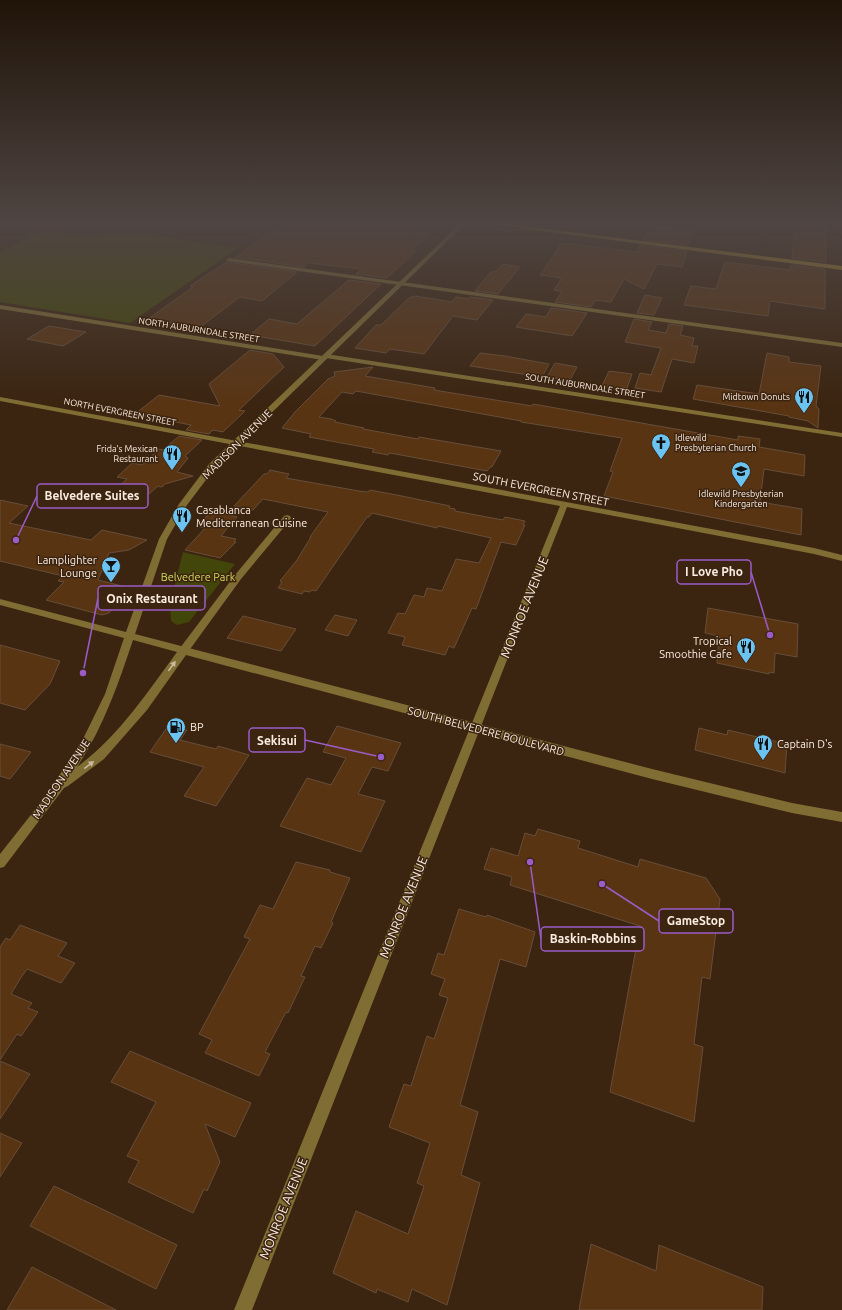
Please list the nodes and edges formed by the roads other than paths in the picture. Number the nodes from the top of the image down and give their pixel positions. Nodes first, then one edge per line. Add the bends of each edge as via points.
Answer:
1 (388, 282) edge
2 (401, 284) junction
3 (0, 307) edge
4 (842, 345) edge
5 (325, 357) junction
6 (0, 399) edge
7 (842, 435) edge
8 (236, 444) junction
9 (564, 505) junction
10 (287, 518) dead end
11 (842, 558) edge
12 (0, 602) edge
13 (131, 636) junction
14 (184, 650) junction
15 (476, 728) junction
16 (57, 788) junction
17 (842, 817) edge
18 (0, 863) edge
19 (243, 1310) edge

1 - 2 street
2 - 4 street
2 - 5 street, MADISON AVENUE
3 - 5 street, NORTH AUBURNDALE STREET
5 - 7 street, SOUTH AUBURNDALE STREET
5 - 8 street, MADISON AVENUE
6 - 8 street, NORTH EVERGREEN STREET
8 - 9 street, SOUTH EVERGREEN STREET
8 - 13 street, MADISON AVENUE via 197,484 169,527 153,566
9 - 11 street, SOUTH EVERGREEN STREET via 814,550
9 - 15 street, MONROE AVENUE
10 - 14 street via 238,577
12 - 13 street, SOUTH BELVEDERE BOULEVARD
13 - 14 street, SOUTH BELVEDERE BOULEVARD
13 - 16 street, MADISON AVENUE via 92,734
14 - 15 street, SOUTH BELVEDERE BOULEVARD
16 -> 14 street via 100,756 143,707
15 - 17 street, SOUTH BELVEDERE BOULEVARD via 792,808
15 - 19 street, MONROE AVENUE via 453,779
16 - 18 street, MADISON AVENUE

